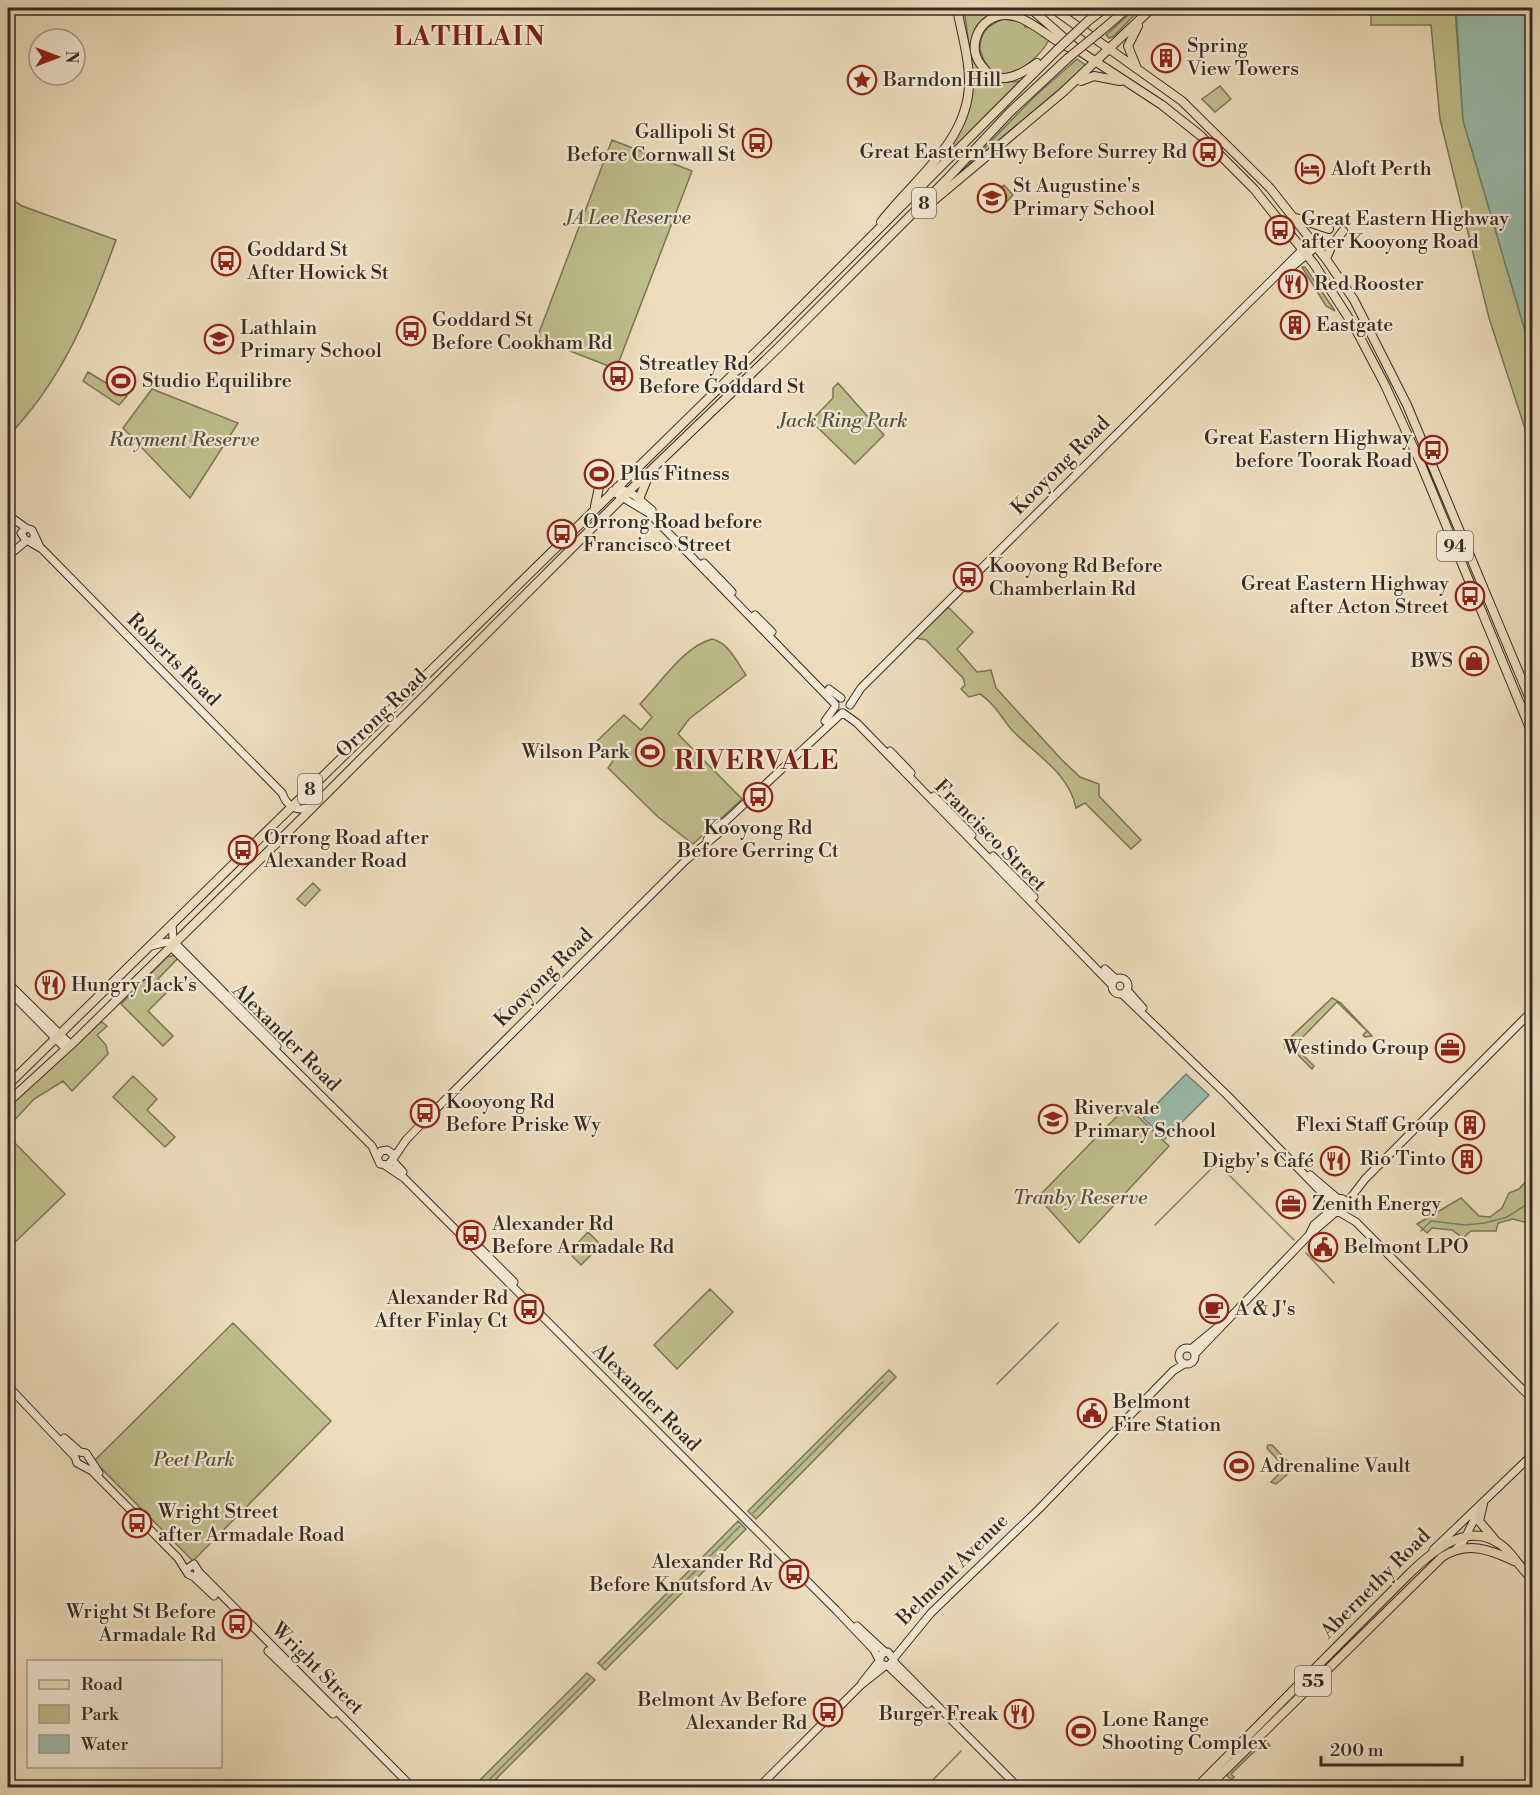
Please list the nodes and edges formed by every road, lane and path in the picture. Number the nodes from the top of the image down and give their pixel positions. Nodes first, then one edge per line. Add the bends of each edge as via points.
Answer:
1 (957, 8) edge
2 (1030, 8) edge
3 (1052, 8) edge
4 (1104, 8) edge
5 (1128, 8) edge
6 (1150, 9) edge
7 (1108, 49) junction
8 (1077, 50) junction
9 (1054, 52) junction
10 (1096, 62) junction
11 (1137, 67) junction
12 (1126, 83) junction
13 (1062, 93) junction
14 (1295, 218) junction
15 (1329, 229) dead end
16 (1343, 231) dead end
17 (1314, 243) junction
18 (862, 246) junction
19 (881, 247) junction
20 (1304, 251) junction
21 (1326, 259) junction
22 (651, 469) junction
23 (598, 487) dead end
24 (615, 489) junction
25 (625, 494) junction
26 (639, 499) junction
27 (594, 509) junction
28 (8, 515) edge
29 (26, 537) junction
30 (8, 556) edge
31 (861, 688) junction
32 (839, 702) junction
33 (1533, 704) edge
34 (850, 706) junction
35 (843, 713) junction
36 (1533, 734) edge
37 (750, 798) junction
38 (294, 805) junction
39 (314, 805) junction
40 (172, 925) junction
41 (173, 944) junction
42 (151, 946) junction
43 (1114, 982) junction
44 (8, 983) edge
45 (8, 990) edge
46 (1124, 992) junction
47 (1533, 1011) edge
48 (59, 1037) junction
49 (69, 1047) junction
50 (8, 1085) edge
51 (8, 1102) edge
52 (406, 1140) junction
53 (383, 1152) junction
54 (393, 1160) junction
55 (386, 1166) junction
56 (1339, 1205) junction
57 (1193, 1352) junction
58 (1182, 1361) junction
59 (8, 1380) edge
60 (8, 1386) edge
61 (1533, 1399) edge
62 (78, 1454) junction
63 (1533, 1455) edge
64 (86, 1462) junction
65 (1482, 1506) junction
66 (1466, 1537) junction
67 (1501, 1546) junction
68 (1433, 1550) junction
69 (1454, 1551) junction
70 (1515, 1562) junction
71 (196, 1574) junction
72 (1533, 1579) edge
73 (887, 1659) junction
74 (408, 1788) edge
75 (413, 1788) edge
76 (758, 1788) edge
77 (1013, 1788) edge
78 (1019, 1788) edge
79 (1196, 1788) edge
80 (1207, 1788) edge

1 - 18 highway via 969,84 963,114 948,144
2 - 8 highway, 94
3 - 7 highway, 94
4 - 9 highway, 8, bridge
5 - 19 highway, 8, bridge via 1011,112
6 - 7 highway
6 - 11 highway via 1128,46
7 - 10 highway
7 - 11 highway, 94
8 - 9 highway via 1009,15 991,19 976,36 976,58 991,75 1000,78 1017,77
8 - 10 highway, 94
9 - 18 highway, 8
10 - 12 highway, 94
10 - 13 highway
11 - 14 highway, 94 via 1222,138
12 - 13 highway via 1094,76
12 - 20 highway, 94 via 1180,118 1222,156
13 - 19 highway
14 - 15 highway
14 - 17 highway, 94
16 - 21 highway
17 - 20 street, Kooyong Road
17 - 21 highway, 94
18 - 24 highway, Orrong Road / 8
19 - 22 highway, Orrong Road / 8
20 - 31 street, Kooyong Road
20 - 36 highway, 94 via 1345,311 1385,385
21 - 33 highway, 94 via 1354,300 1407,405
22 - 25 highway, Orrong Road / 8
22 - 26 highway
23 - 27 highway
24 - 25 street
24 - 27 highway, Orrong Road / 8
25 - 26 street
25 - 32 street via 650,514
25 - 39 highway, Orrong Road / 8
26 - 32 street
27 - 38 highway, Orrong Road / 8
28 - 29 street, Roberts Road
29 - 30 street
29 - 38 street, Roberts Road
31 - 32 street, Kooyong Road
31 - 34 street, Kooyong Road
32 - 34 street, Francisco Street
32 - 35 street, Francisco Street
32 - 37 street, Kooyong Road
34 - 35 street, Kooyong Road
34 - 43 street, Francisco Street
35 - 37 street, Kooyong Road
35 - 43 street, Francisco Street
37 - 52 street, Kooyong Road
38 - 39 street via 303,809
38 - 40 highway, Orrong Road / 8
39 - 41 highway, Orrong Road / 8
40 - 41 street
40 - 42 highway, Orrong Road / 8
41 - 42 street
41 - 49 highway, Orrong Road / 8
41 - 53 street, Alexander Road
42 - 48 highway, Orrong Road / 8
43 - 46 street via 1113,992
43 - 46 street via 1126,982
44 - 48 street
45 - 48 street
46 - 56 street
47 - 56 street
48 - 49 street
48 - 50 highway, Orrong Road / 8
49 - 51 highway, Orrong Road / 8
52 - 53 street, Kooyong Road
52 - 54 street, Kooyong Road
53 - 54 street
53 - 55 street, Alexander Road via 379,1162
54 - 55 street
54 - 73 street, Alexander Road
55 - 73 street, Alexander Road via 404,1178
56 - 57 street
56 - 61 street
57 - 58 street via 1192,1362
57 - 58 street via 1182,1350
58 - 73 street, Belmont Avenue
59 - 62 street
60 - 62 street
62 - 64 street via 86,1453
62 - 64 street via 77,1463
63 - 65 street, Abernethy Road
64 - 71 street via 189,1566 188,1574
65 - 66 street, Abernethy Road
65 - 67 main road via 1479,1521
65 - 68 street, Abernethy Road
66 - 67 main road via 1483,1538
66 - 68 main road, 55
66 - 69 street, Abernethy Road
67 - 70 main road, 55
68 - 79 main road, Abernethy Road / 55
69 - 70 main road, 55 via 1484,1548
69 - 80 main road, Abernethy Road / 55 via 1420,1575
70 - 72 main road, 55
71 - 74 street, Wright Street
71 - 75 street, Wright Street
73 - 76 street, Belmont Avenue
73 - 77 street, Alexander Road
73 - 78 street, Alexander Road

